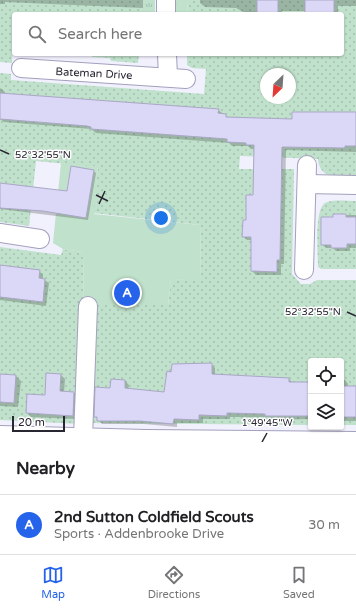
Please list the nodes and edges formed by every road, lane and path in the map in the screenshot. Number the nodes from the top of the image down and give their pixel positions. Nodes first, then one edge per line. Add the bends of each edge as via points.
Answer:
1 (166, 0) edge
2 (166, 12) edge
3 (167, 56) edge
4 (21, 68) dead end
5 (168, 77) junction
6 (186, 79) dead end
7 (307, 165) dead end
8 (307, 184) junction
9 (356, 185) edge
10 (0, 233) edge
11 (40, 239) dead end
12 (304, 270) dead end
13 (88, 306) dead end
14 (0, 435) edge
15 (83, 438) junction
16 (31, 439) edge
17 (356, 441) edge

1 - 2 street
3 - 5 street
4 - 5 street, Bateman Drive
5 - 6 street, Bateman Drive
7 - 8 street
8 - 9 street
8 - 12 street
10 - 11 street
13 - 15 street
14 - 16 street
15 - 16 street
15 - 17 street

